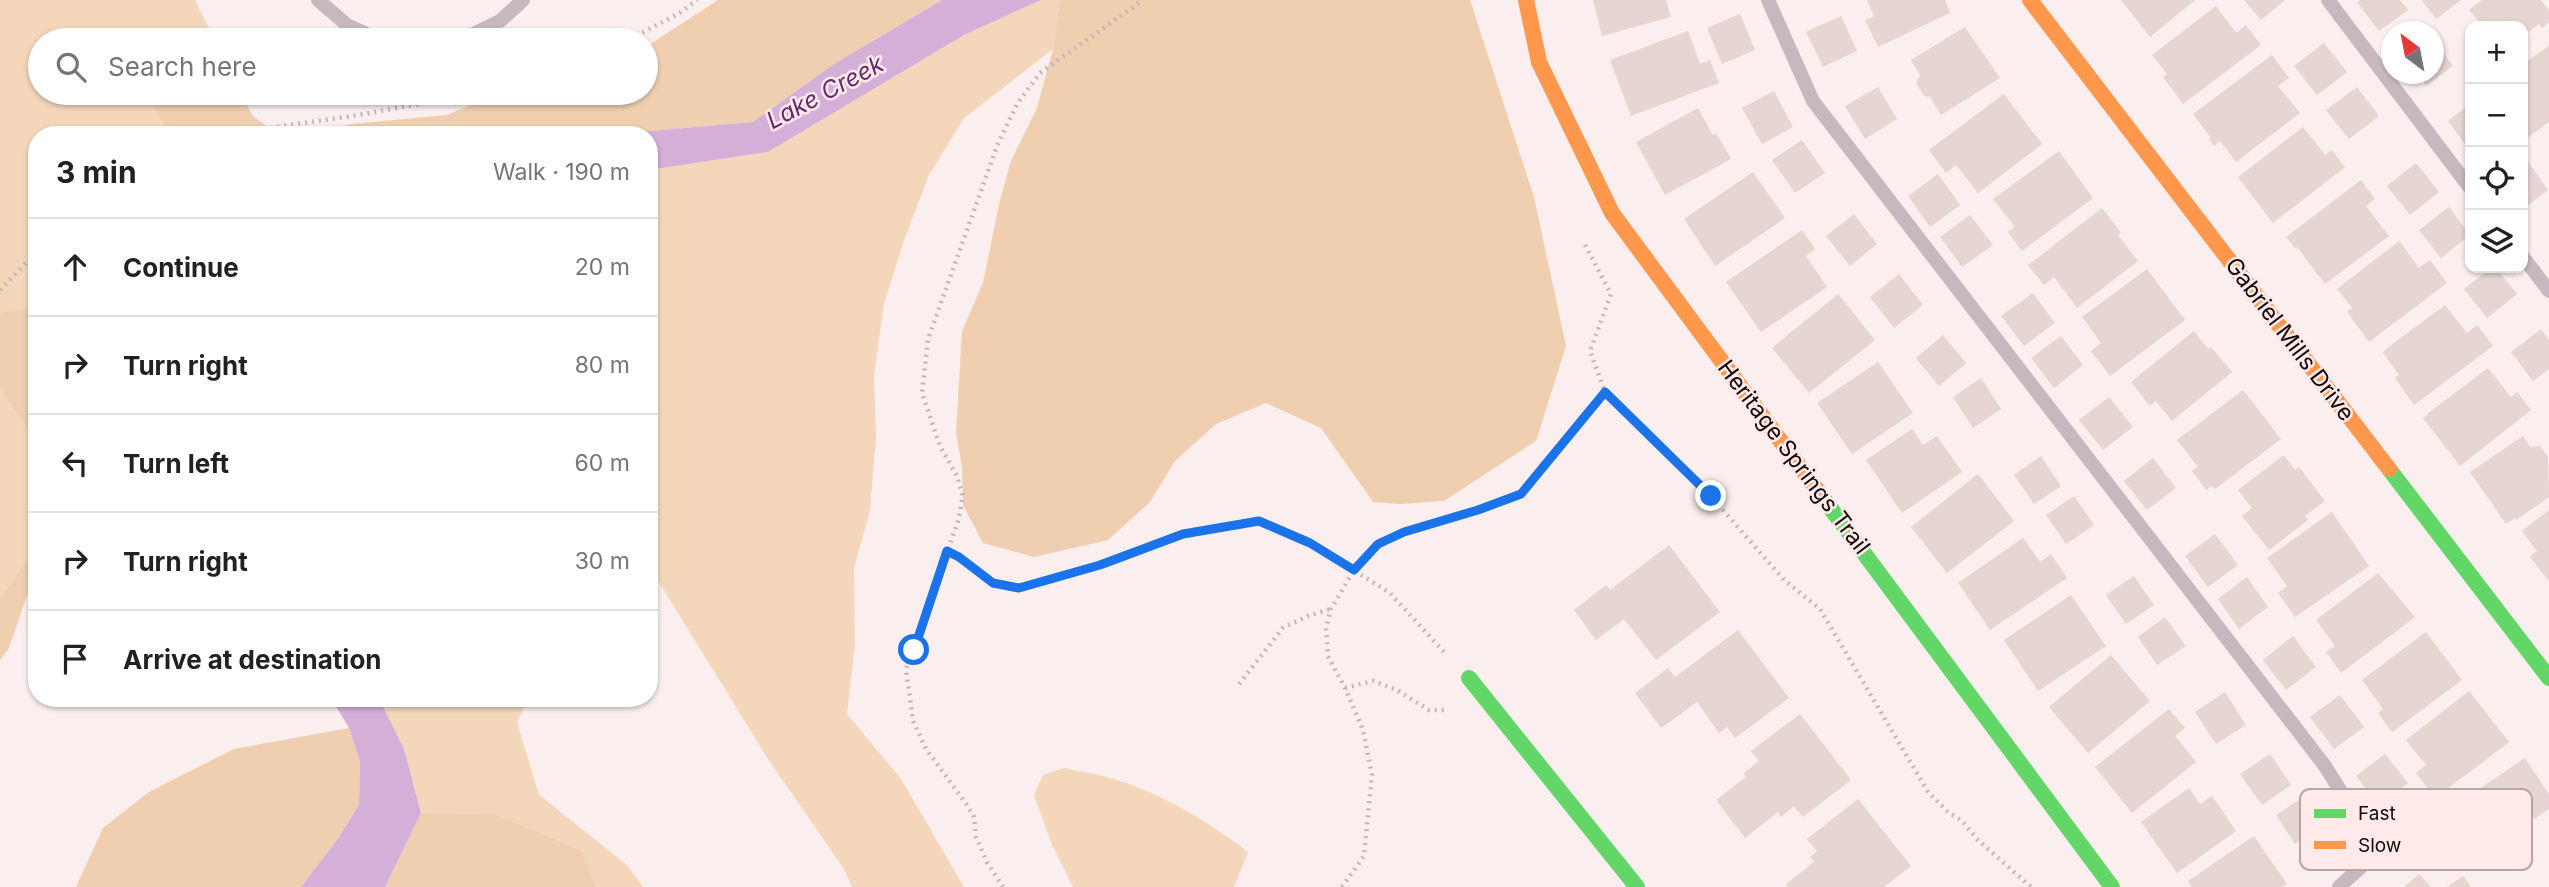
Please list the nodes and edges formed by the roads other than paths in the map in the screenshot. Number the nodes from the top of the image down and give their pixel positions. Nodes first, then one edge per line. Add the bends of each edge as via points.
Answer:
1 (318, 0) edge
2 (523, 0) edge
3 (1526, 0) edge
4 (1768, 0) edge
5 (2031, 0) edge
6 (2328, 0) edge
7 (354, 28) edge
8 (486, 28) edge
9 (2465, 181) edge
10 (2528, 264) edge
11 (2549, 291) edge
12 (1469, 678) road end
13 (2549, 678) edge
14 (2339, 789) edge
15 (2358, 870) edge
16 (1637, 887) edge
17 (2112, 887) edge
18 (2339, 887) edge

1 - 7 lane
2 - 8 lane
3 - 17 street, Heritage Springs Trail via 1539,62 1612,213
4 - 14 lane via 1813,101
5 - 13 street, Gabriel Mills Drive
6 - 9 lane
10 - 11 lane
12 - 16 street
15 - 18 lane

